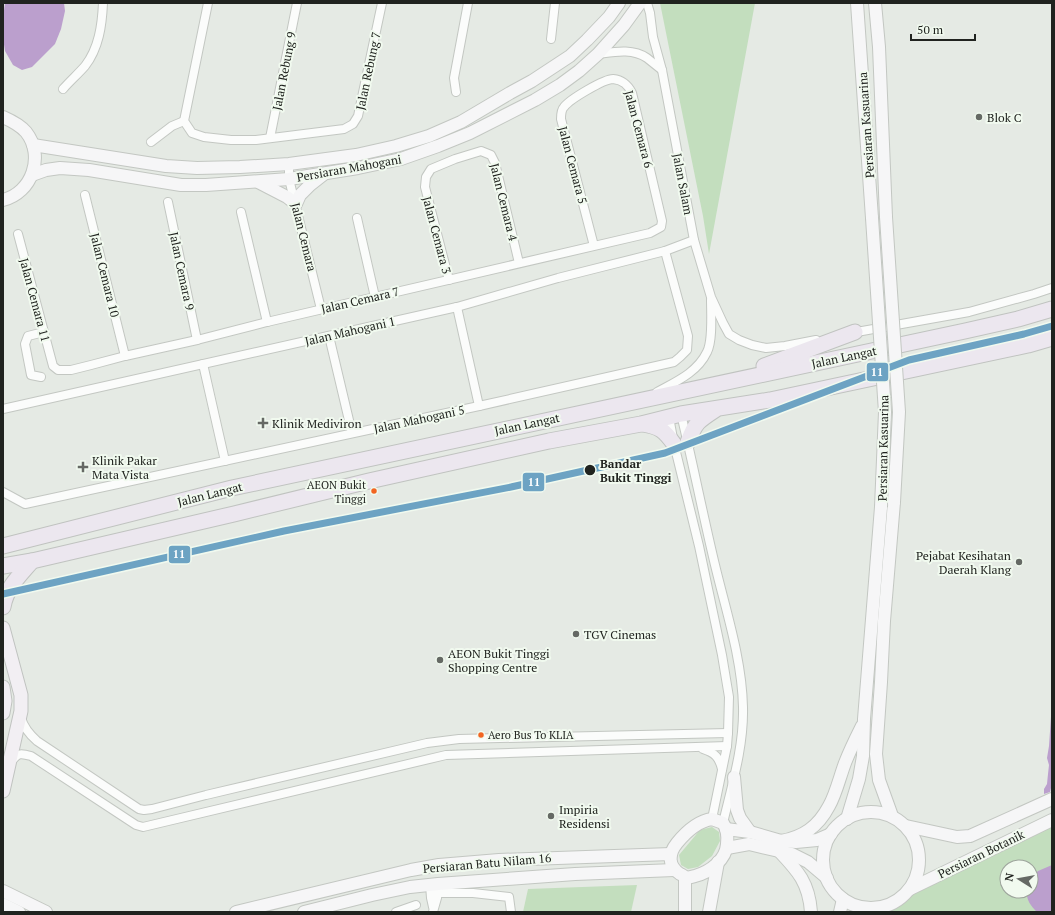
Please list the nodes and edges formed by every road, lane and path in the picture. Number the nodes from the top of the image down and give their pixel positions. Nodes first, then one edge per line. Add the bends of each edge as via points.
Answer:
1 (103, 3) edge
2 (208, 3) edge
3 (297, 3) edge
4 (382, 3) edge
5 (468, 3) edge
6 (555, 3) edge
7 (619, 3) edge
8 (640, 3) edge
9 (646, 3) edge
10 (856, 3) edge
11 (875, 3) edge
12 (551, 39) dead end
13 (598, 54) junction
14 (662, 70) junction
15 (63, 89) dead end
16 (456, 92) dead end
17 (582, 92) joint
18 (3, 117) edge
19 (184, 121) junction
20 (270, 138) junction
21 (152, 142) dead end
22 (33, 145) junction
23 (456, 159) joint
24 (289, 164) junction
25 (325, 174) junction
26 (32, 175) junction
27 (290, 178) junction
28 (257, 181) junction
29 (85, 195) dead end
30 (3, 200) edge
31 (168, 202) dead end
32 (296, 204) junction
33 (241, 212) dead end
34 (357, 218) dead end
35 (662, 221) joint
36 (18, 234) dead end
37 (694, 240) junction
38 (594, 246) junction
39 (665, 251) junction
40 (519, 263) junction
41 (449, 280) junction
42 (1052, 288) edge
43 (375, 297) junction
44 (711, 297) junction
45 (456, 307) junction
46 (321, 309) junction
47 (1052, 309) edge
48 (267, 322) junction
49 (44, 332) junction
50 (855, 332) junction
51 (329, 336) junction
52 (1052, 338) edge
53 (197, 340) junction
54 (877, 350) junction
55 (125, 356) junction
56 (203, 364) junction
57 (53, 366) joint
58 (41, 377) dead end
59 (736, 380) junction
60 (636, 401) junction
61 (479, 406) junction
62 (3, 409) edge
63 (718, 409) junction
64 (674, 412) junction
65 (562, 417) junction
66 (641, 424) junction
67 (352, 434) junction
68 (681, 443) junction
69 (224, 461) junction
70 (3, 492) edge
71 (3, 534) edge
72 (37, 538) junction
73 (3, 546) edge
74 (32, 561) junction
75 (3, 566) edge
76 (3, 606) edge
77 (3, 628) edge
78 (3, 687) edge
79 (21, 711) junction
80 (3, 713) edge
81 (864, 719) junction
82 (728, 733) junction
83 (608, 736) junction
84 (459, 739) junction
85 (727, 746) junction
86 (698, 747) junction
87 (608, 750) junction
88 (460, 754) junction
89 (9, 764) junction
90 (722, 770) junction
91 (734, 777) junction
92 (3, 791) edge
93 (1052, 799) edge
94 (892, 816) junction
95 (847, 819) junction
96 (1052, 820) edge
97 (720, 824) junction
98 (906, 826) junction
99 (750, 832) junction
100 (831, 834) junction
101 (780, 846) junction
102 (727, 848) junction
103 (671, 854) junction
104 (718, 862) junction
105 (674, 870) junction
106 (685, 877) junction
107 (827, 878) junction
108 (435, 887) junction
109 (910, 889) junction
110 (3, 891) edge
111 (843, 899) junction
112 (3, 904) edge
113 (416, 905) dead end
114 (433, 910) edge
115 (879, 910) edge
116 (19, 912) edge
117 (46, 912) edge
118 (236, 912) edge
119 (304, 912) edge
120 (396, 912) edge
121 (511, 912) edge
122 (685, 912) edge
123 (708, 912) edge
124 (811, 912) edge
125 (840, 912) edge

1 - 15 street via 102,24 96,46 86,65
2 - 19 street
3 - 20 street, Jalan Rebung 9
4 - 20 street, Jalan Rebung 7 via 358,116 353,124 344,129
5 - 16 street via 454,78
6 - 12 street
7 - 24 main road, Persiaran Mahogani via 609,17 570,56 461,122 429,136 396,146 356,155
8 - 13 main road, Persiaran Mahogani
9 - 14 street, Jalan Salam
10 - 81 main road, Persiaran Kasuarina, bridge via 885,412 881,507
11 - 94 main road, Persiaran Kasuarina, bridge via 899,412 876,754 879,780
13 - 14 street via 634,52 646,57
13 - 25 main road, Persiaran Mahogani via 560,85 470,133 401,159
14 - 37 street, Jalan Salam
17 - 35 street, Jalan Cemara 6 via 611,79 628,85
17 - 38 street, Jalan Cemara 5 via 564,107 561,119
18 - 22 main road via 16,123 26,132
19 - 20 street, Jalan Rebung 7 via 192,133 204,137 231,140
19 - 21 street via 172,126
22 - 24 main road, Persiaran Mahogani via 198,168
22 - 26 main road via 35,160
23 - 40 street, Jalan Cemara 4 via 481,151 491,155 495,162
23 - 41 street, Jalan Cemara 3 via 431,169 424,187
24 - 27 street, Jalan Cemara
25 - 27 main road, Persiaran Mahogani
25 - 32 main road via 300,195
26 - 28 main road, Persiaran Mahogani via 60,168 89,170 181,185
26 - 30 main road via 18,193
27 - 28 main road, Persiaran Mahogani
27 - 32 street, Jalan Cemara
28 - 32 main road
29 - 55 street, Jalan Cemara 10
31 - 53 street, Jalan Cemara 9
32 - 46 street, Jalan Cemara
33 - 48 street
34 - 43 street
35 - 38 street, Jalan Cemara 7 via 661,227 650,233
36 - 49 street, Jalan Cemara 11
37 - 39 street, Jalan Mahogani 1
37 - 44 street, Jalan Salam
38 - 40 street, Jalan Cemara 7
39 - 45 street, Jalan Mahogani 1
39 - 61 street, Jalan Mahogani 5 via 688,336 687,350 680,357 674,362
40 - 41 street, Jalan Cemara 7
41 - 43 street, Jalan Cemara 7
42 - 50 street via 969,312
43 - 46 street, Jalan Cemara 7
44 - 50 street via 730,334 752,345 766,348 785,346
44 - 60 street via 711,334 708,352 700,364 684,377
45 - 51 street, Jalan Mahogani 1
45 - 61 street
46 - 48 street, Jalan Cemara 7
47 - 54 highway, Jalan Langat
48 - 53 street, Jalan Cemara 7
49 - 57 street, Jalan Cemara 11
49 - 58 street via 28,336 25,344 31,375
50 - 59 highway via 754,370
51 - 56 street, Jalan Mahogani 1
51 - 67 street
52 - 63 highway, Jalan Langat via 1015,348
53 - 55 street, Jalan Cemara 7
54 - 59 highway, Jalan Langat
54 - 64 highway via 849,366 683,399 675,402
55 - 57 street, Jalan Cemara 7 via 71,370 58,370
56 - 62 street, Jalan Mahogani 1
56 - 69 street
59 - 60 highway, Jalan Langat
60 - 65 highway, Jalan Langat
61 - 67 street, Jalan Mahogani 5
63 - 64 highway, Jalan Langat
63 - 68 highway via 698,422
64 - 65 highway via 666,404 658,404 590,418
64 - 66 highway, Jalan Langat
64 - 68 street
64 - 68 street
65 - 72 highway, Jalan Langat via 232,488
66 - 68 highway via 662,429
66 - 74 highway, Jalan Langat via 549,441 376,479
67 - 69 street, Jalan Mahogani 5
68 - 82 street via 729,697
68 - 91 street via 702,510 738,658 743,706 741,741
69 - 70 street, Jalan Mahogani 5 via 25,504
71 - 72 highway
72 - 73 highway, Jalan Langat
74 - 75 highway, Jalan Langat
74 - 76 highway via 11,586
77 - 79 main road via 21,695
78 - 80 main road
79 - 84 street via 24,727 37,741 144,810 427,743
79 - 89 main road
81 - 95 main road, Persiaran Kasuarina via 863,756
81 - 101 main road via 830,806 812,828
82 - 83 street
82 - 85 street
83 - 84 street
83 - 87 street
84 - 88 street
85 - 86 street
85 - 90 street
86 - 87 street
86 - 90 street via 711,752 719,760
87 - 88 street
88 - 89 street via 440,756 143,827 136,825 31,756 16,756
89 - 92 main road
90 - 97 street
91 - 97 street
91 - 99 main road via 737,810
93 - 98 main road, Persiaran Botanik via 970,836 956,837
94 - 95 main road via 877,812 861,813
94 - 98 main road
95 - 100 main road
96 - 109 main road, Persiaran Botanik
97 - 99 main road
97 - 102 main road via 728,837
97 - 103 main road via 704,820 676,843
98 - 109 main road via 914,837 919,864
99 - 101 main road
100 - 101 main road via 817,840
100 - 107 main road via 824,856
101 - 102 main road via 749,844
101 - 107 main road via 802,858
101 - 124 main road via 804,881
102 - 104 main road
103 - 105 main road via 670,863
103 - 118 main road, Persiaran Batu Nilam 16 via 439,865
104 - 106 main road via 706,872
104 - 123 main road
105 - 106 main road
105 - 108 main road, Persiaran Batu Nilam 16 via 575,874
106 - 122 main road
107 - 111 main road
108 - 114 street via 431,898
108 - 119 main road, Persiaran Batu Nilam 16 via 410,887
108 - 121 street via 509,897
109 - 115 main road via 897,901
110 - 117 main road
111 - 115 main road via 855,906
111 - 125 main road
112 - 116 main road
113 - 120 street

